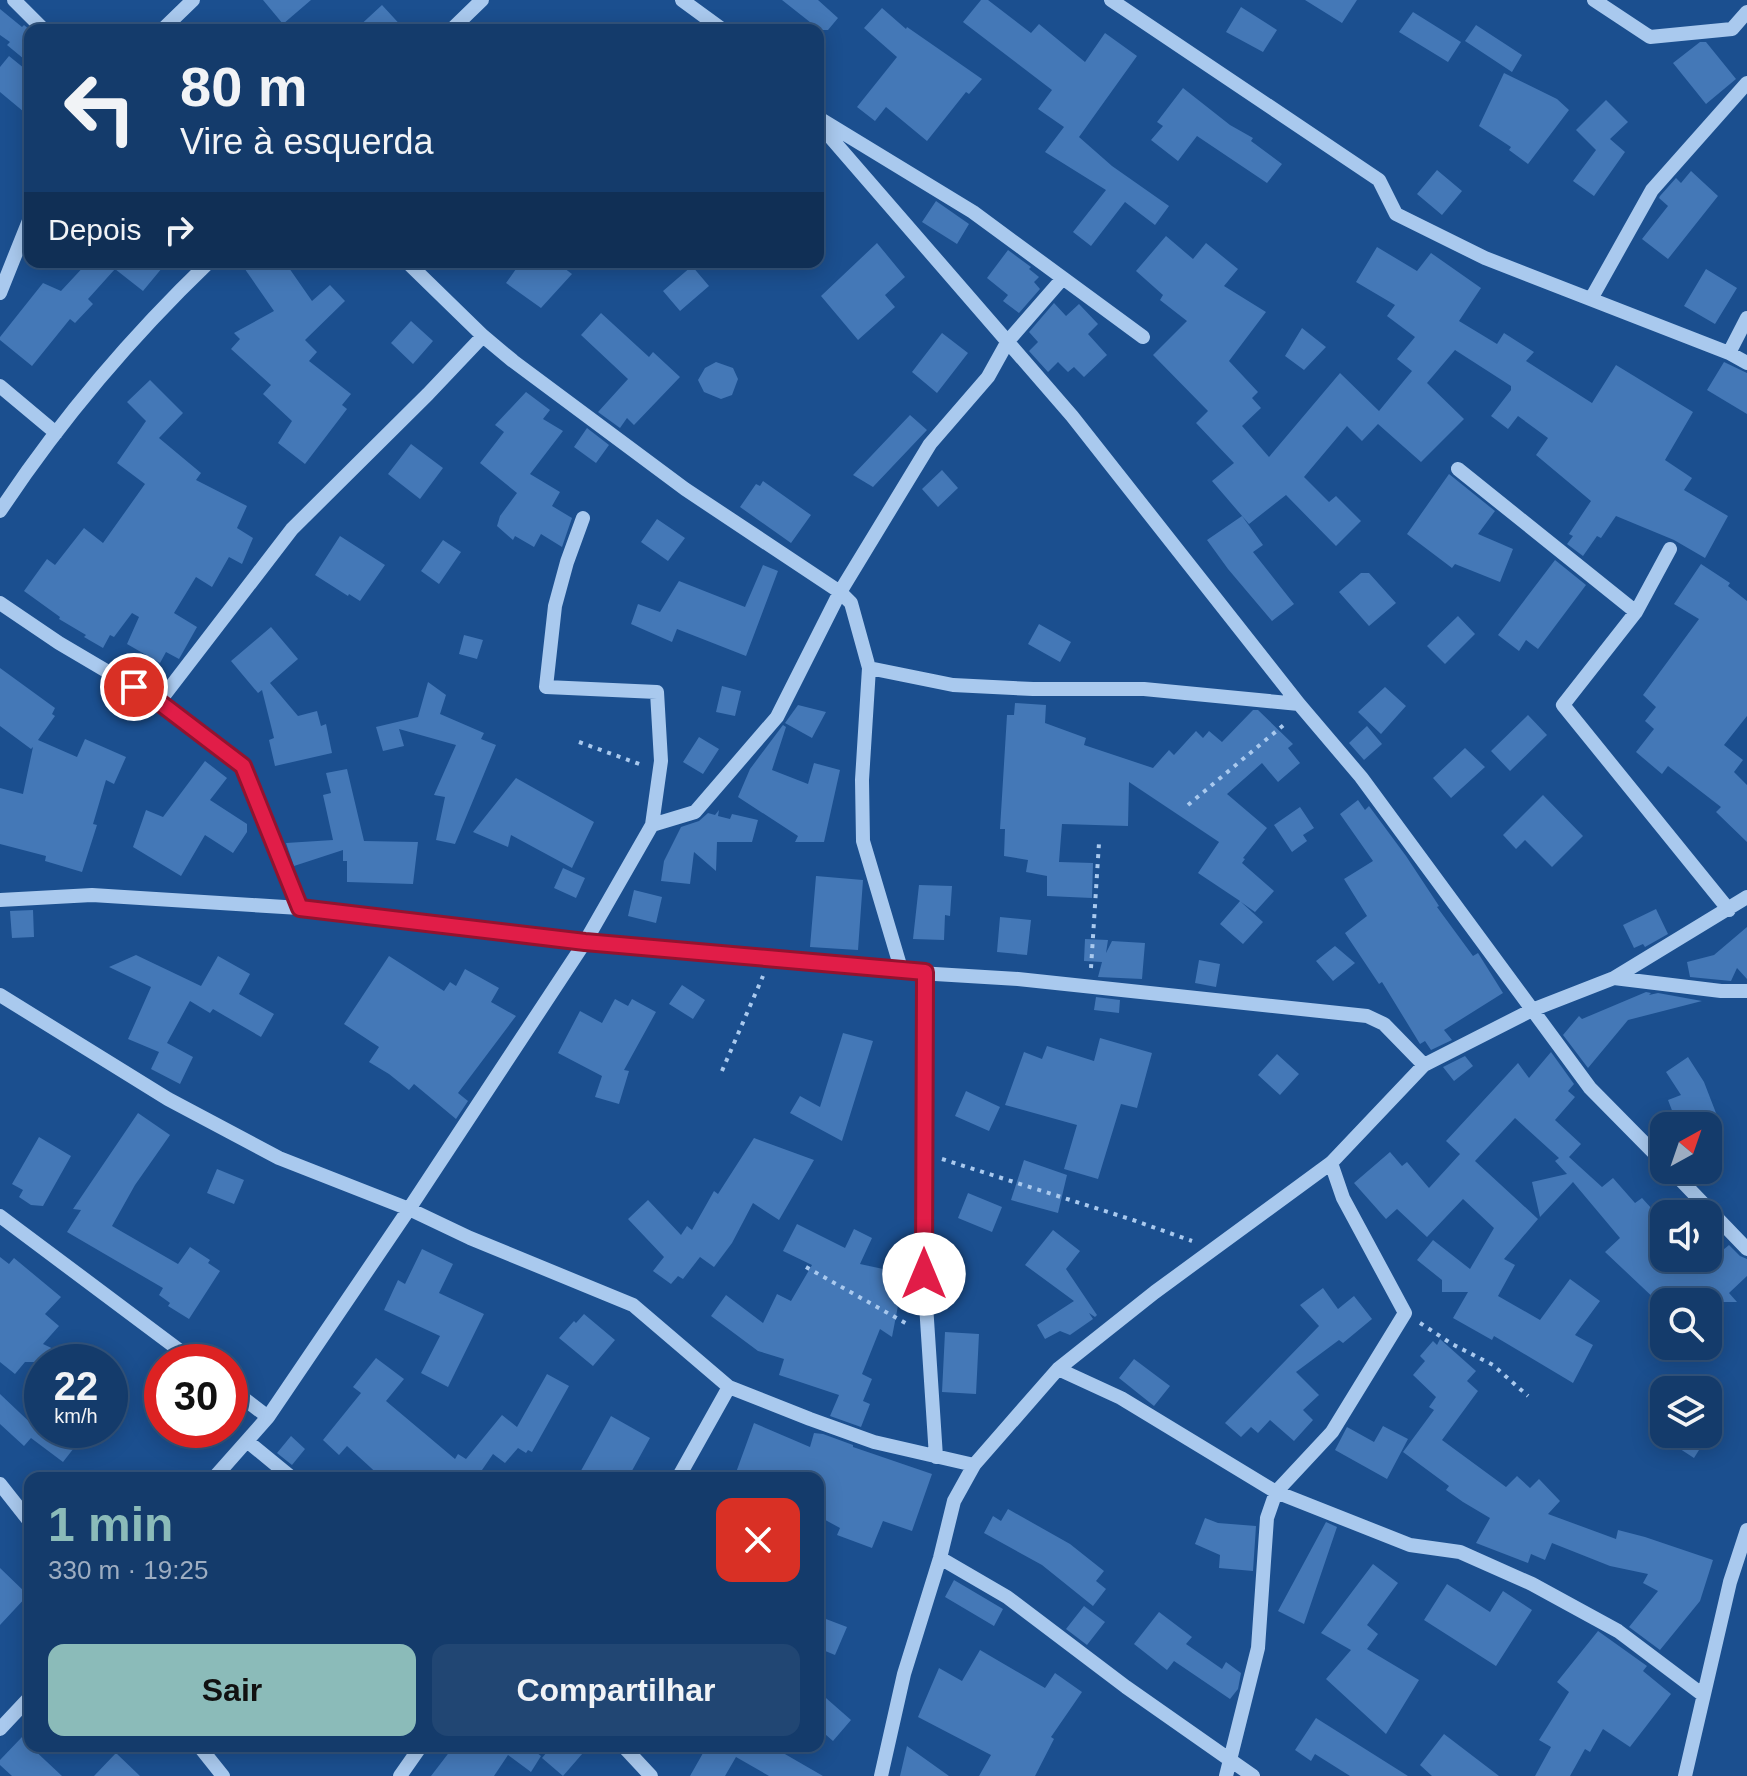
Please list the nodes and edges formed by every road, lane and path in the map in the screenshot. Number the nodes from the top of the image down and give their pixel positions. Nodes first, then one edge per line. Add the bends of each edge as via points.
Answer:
1 (14, 0) edge
2 (193, 0) edge
3 (482, 0) edge
4 (682, 0) edge
5 (1111, 0) edge
6 (1594, 0) edge
7 (1747, 12) edge
8 (38, 24) edge
9 (168, 24) edge
10 (457, 24) edge
11 (715, 24) edge
12 (1747, 83) edge
13 (824, 125) edge
14 (824, 128) edge
15 (24, 233) edge
16 (203, 268) edge
17 (413, 268) edge
18 (1063, 278) junction
19 (0, 293) edge
20 (1591, 299) junction
21 (1747, 318) edge
22 (483, 336) junction
23 (1143, 337) dead end
24 (1008, 341) junction
25 (1729, 353) junction
26 (1747, 363) edge
27 (0, 386) edge
28 (56, 433) junction
29 (1458, 469) dead end
30 (0, 511) edge
31 (583, 518) dead end
32 (1670, 549) dead end
33 (840, 592) junction
34 (0, 603) edge
35 (1636, 612) junction
36 (869, 668) junction
37 (159, 702) junction
38 (1301, 706) junction
39 (579, 742) dead end
40 (659, 771) junction
41 (1188, 805) dead end
42 (652, 825) junction
43 (1099, 843) dead end
44 (1747, 897) edge
45 (0, 900) edge
46 (300, 908) junction
47 (1729, 910) junction
48 (585, 942) junction
49 (770, 959) junction
50 (902, 972) junction
51 (925, 972) junction
52 (1614, 978) junction
53 (1089, 986) junction
54 (1747, 991) edge
55 (0, 995) edge
56 (1532, 1010) junction
57 (1424, 1065) junction
58 (722, 1071) dead end
59 (1650, 1149) edge
60 (924, 1155) junction
61 (1331, 1163) junction
62 (1684, 1184) edge
63 (409, 1209) junction
64 (0, 1216) edge
65 (1747, 1249) edge
66 (1211, 1252) junction
67 (806, 1267) dead end
68 (1405, 1313) junction
69 (929, 1335) junction
70 (171, 1344) edge
71 (1058, 1369) junction
72 (729, 1387) junction
73 (1528, 1396) dead end
74 (248, 1402) edge
75 (268, 1417) junction
76 (248, 1440) edge
77 (248, 1442) edge
78 (241, 1448) edge
79 (936, 1457) junction
80 (974, 1465) junction
81 (219, 1472) edge
82 (285, 1472) edge
83 (681, 1472) edge
84 (0, 1484) edge
85 (1276, 1492) junction
86 (24, 1514) edge
87 (1747, 1530) edge
88 (940, 1558) junction
89 (1703, 1695) junction
90 (24, 1703) edge
91 (0, 1729) edge
92 (204, 1752) edge
93 (417, 1752) edge
94 (629, 1752) edge
95 (1231, 1761) junction
96 (223, 1776) edge
97 (400, 1776) edge
98 (651, 1776) edge
99 (881, 1776) edge
100 (1226, 1776) edge
101 (1253, 1776) edge
102 (1685, 1776) edge

1 - 8 street
2 - 9 street
3 - 10 street
4 - 11 street
5 - 20 street via 1379,180 1396,214 1485,258
6 - 7 street via 1650,37 1732,29
12 - 20 street via 1652,190
13 - 18 street via 973,212
14 - 24 street
15 - 19 street
16 - 28 street
17 - 22 street
18 - 23 street
18 - 24 street
20 - 25 street
21 - 25 street
22 - 33 street via 685,489
22 - 37 street via 292,529
24 - 33 street via 988,377 930,444
24 - 38 street
25 - 26 street
27 - 28 street
28 - 30 street
29 - 35 street
31 - 40 street via 555,606 546,687 657,692
32 - 35 street
33 - 36 street via 851,603
33 - 42 street via 777,717 695,812
34 - 37 street
35 - 47 street via 1563,705
36 - 38 street via 953,685 1144,689
36 - 50 street via 863,841
37 - 46 street via 243,766
38 - 41 path
38 - 56 street via 1361,777
39 - 40 path
40 - 42 street
42 - 48 street
43 - 53 path
44 - 47 street
45 - 46 street via 92,895
46 - 48 street
47 - 52 street
48 - 49 street
48 - 63 street
49 - 50 street
49 - 58 path
50 - 51 street
51 - 53 street
51 - 60 street
52 - 54 street
52 - 56 street
53 - 57 street via 1367,1016 1384,1024
55 - 63 street via 168,1099 279,1158
56 - 57 street
56 - 59 street via 1590,1088
57 - 61 street
60 - 66 path via 1133,1220
60 - 69 street
61 - 66 street
61 - 68 street via 1343,1198
62 - 65 street
63 - 72 street via 633,1305
63 - 75 street
64 - 70 street
66 - 71 street
67 - 69 path
68 - 73 path via 1493,1365
68 - 85 street via 1332,1432
69 - 79 street
71 - 80 street
71 - 85 street via 1121,1398
72 - 79 street via 874,1442
72 - 83 street
74 - 75 street
75 - 76 street
77 - 82 street
78 - 81 street
79 - 80 street
80 - 88 street via 954,1501
84 - 86 street
85 - 89 street via 1410,1545 1460,1552 1532,1584 1618,1631
85 - 95 street via 1267,1518 1258,1648
87 - 89 street
88 - 95 street via 1007,1597
88 - 99 street via 904,1674
89 - 102 street
90 - 91 street
92 - 96 street
93 - 97 street
94 - 98 street
95 - 100 street
95 - 101 street

